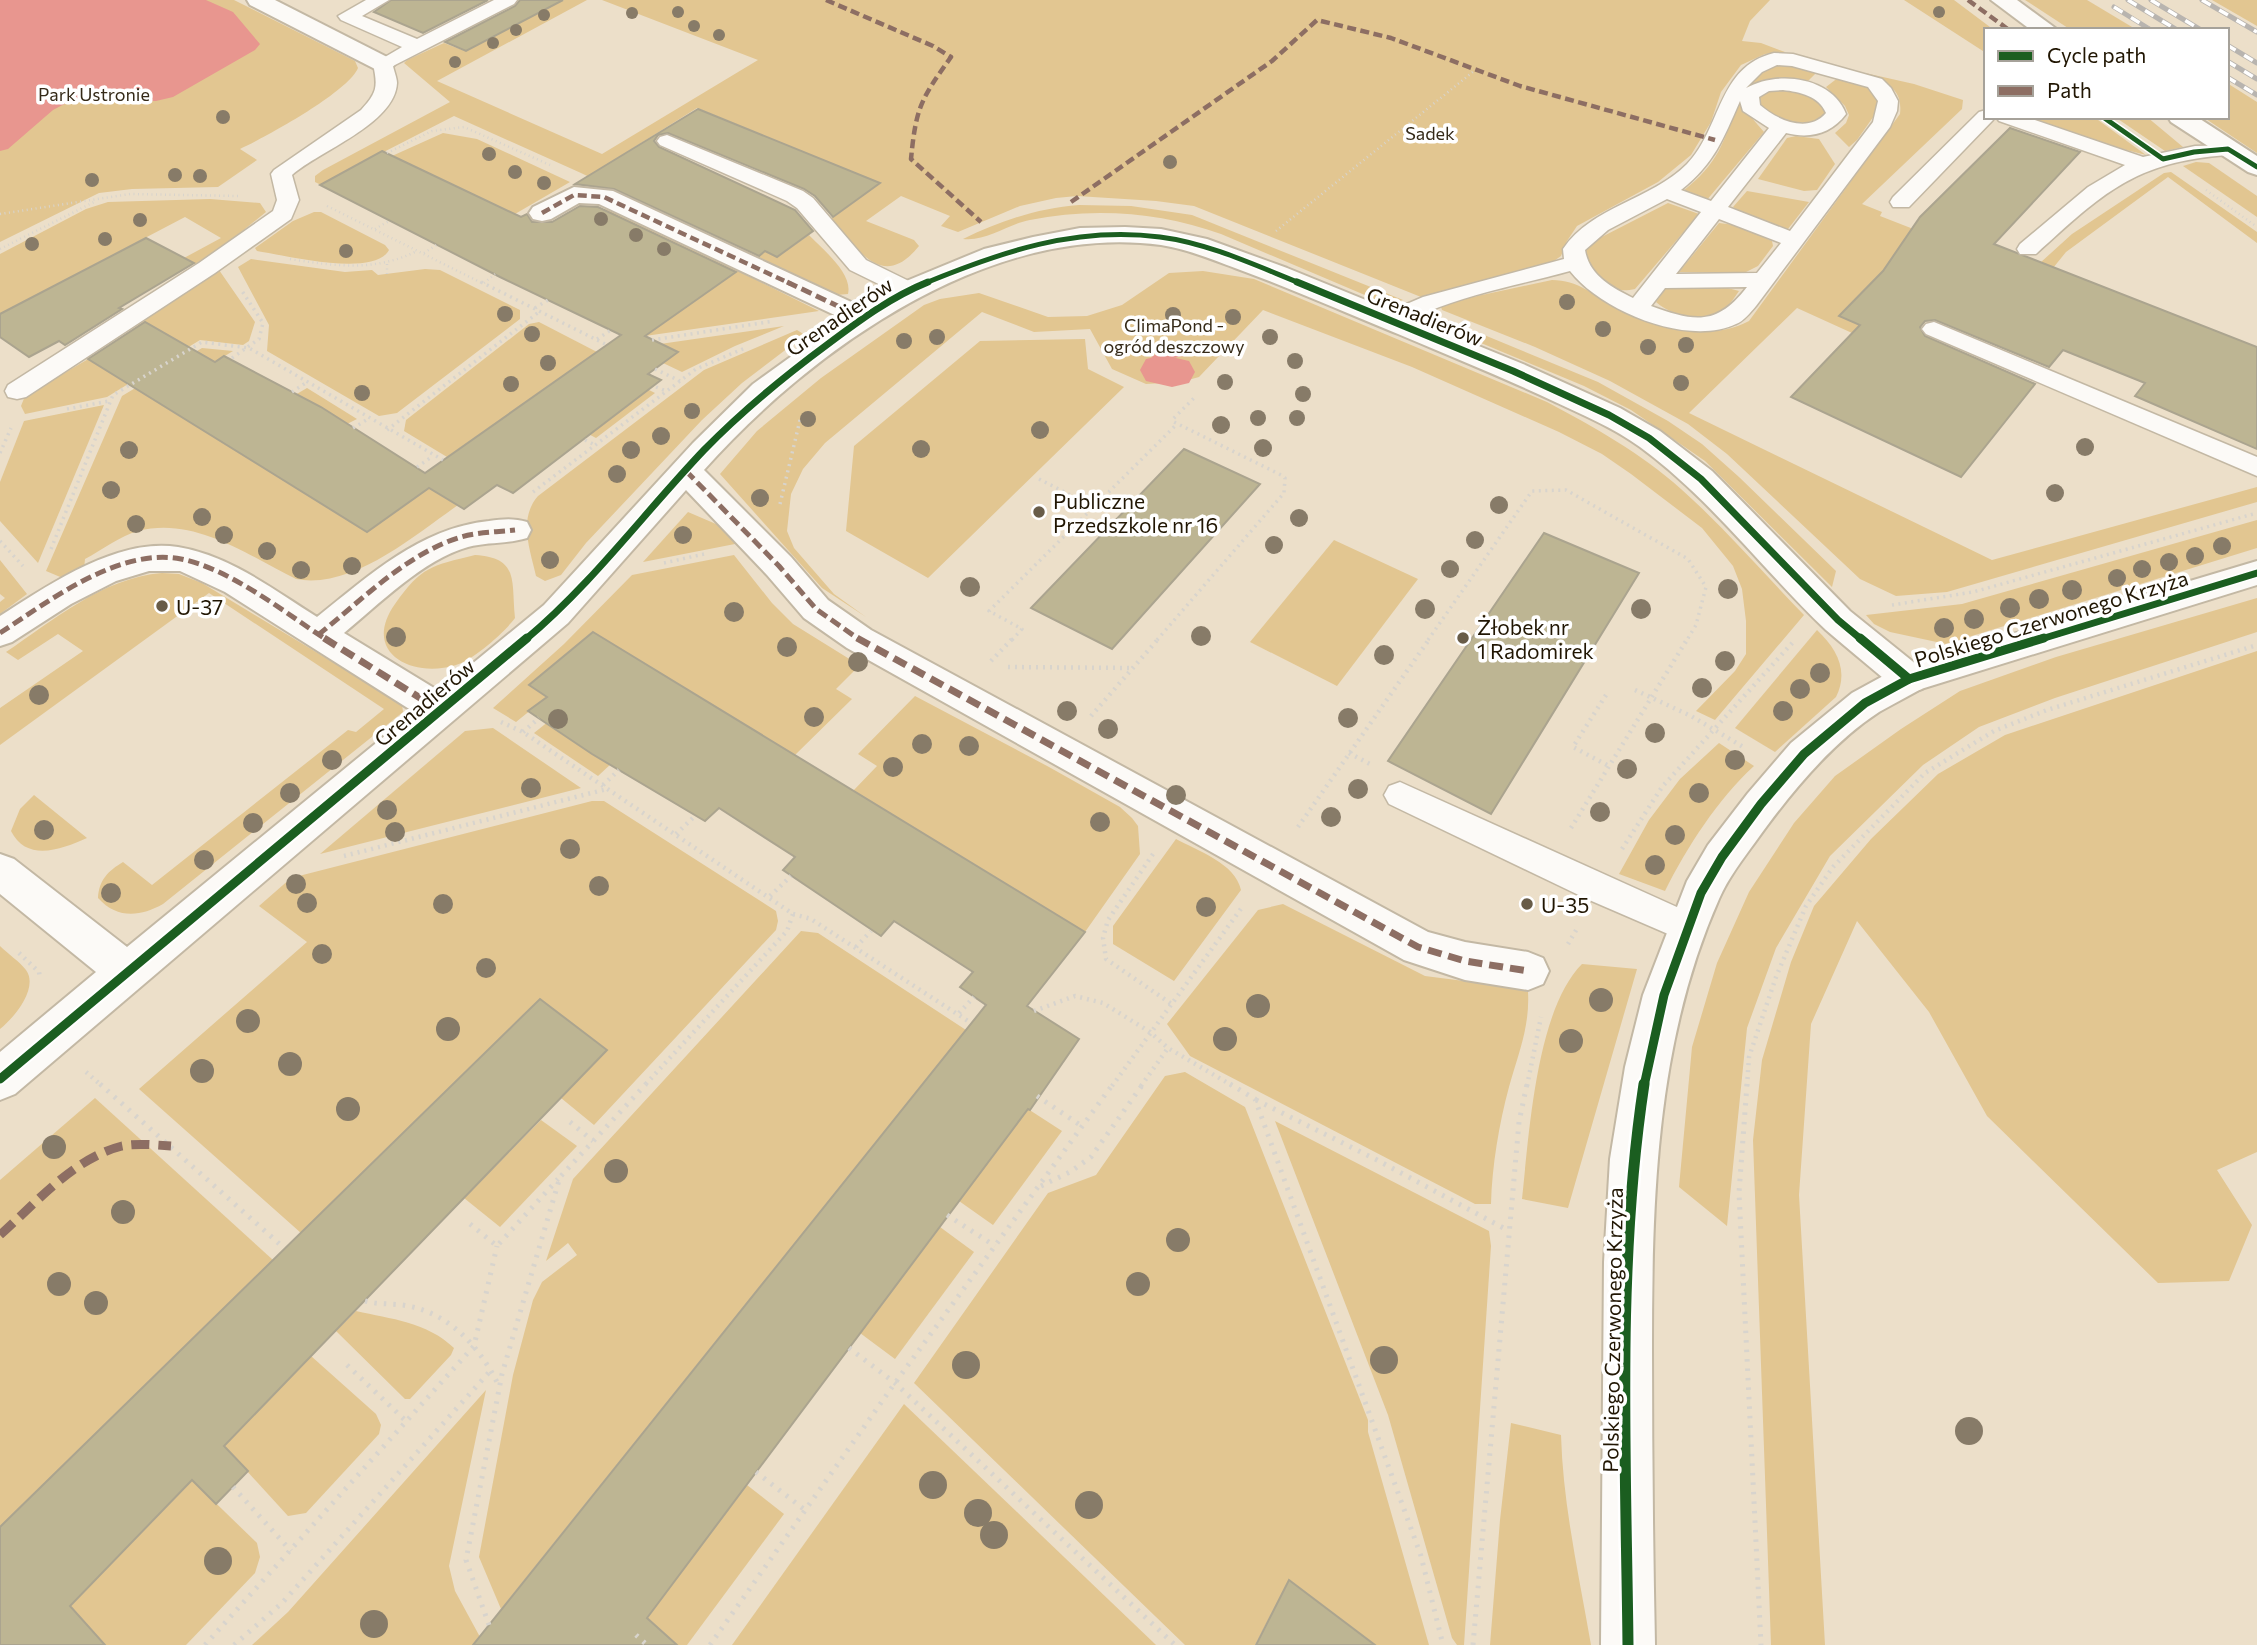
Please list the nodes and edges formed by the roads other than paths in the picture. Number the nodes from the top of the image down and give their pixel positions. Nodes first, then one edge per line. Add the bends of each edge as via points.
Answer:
1 (258, 0) edge
2 (380, 0) edge
3 (508, 0) edge
4 (2002, 0) edge
5 (2044, 28) edge
6 (417, 46) junction
7 (383, 64) junction
8 (1833, 71) junction
9 (1808, 89) junction
10 (1984, 118) edge
11 (2012, 119) edge
12 (2183, 119) edge
13 (1781, 126) junction
14 (1820, 127) junction
15 (667, 141) dead end
16 (2228, 149) junction
17 (2152, 162) junction
18 (1852, 164) junction
19 (2257, 167) edge
20 (1665, 191) junction
21 (1901, 202) dead end
22 (1714, 212) junction
23 (542, 213) dead end
24 (1794, 240) junction
25 (2028, 249) dead end
26 (1576, 263) junction
27 (1764, 280) junction
28 (1656, 281) junction
29 (909, 290) junction
30 (1637, 308) junction
31 (863, 318) junction
32 (1389, 320) junction
33 (1934, 329) dead end
34 (17, 391) dead end
35 (2257, 467) edge
36 (686, 471) junction
37 (515, 530) road end
38 (2257, 573) edge
39 (0, 633) edge
40 (318, 635) junction
41 (1909, 679) junction
42 (441, 711) junction
43 (1400, 794) dead end
44 (0, 871) edge
45 (1687, 927) junction
46 (1528, 971) dead end
47 (127, 972) junction
48 (0, 1079) edge
49 (1628, 1645) edge

1 - 7 street
2 - 6 lane via 347,16
3 - 6 lane
4 - 5 street
6 - 7 lane
7 - 34 lane via 387,75 375,107 281,174 288,200 283,214
8 - 9 lane via 1823,83
8 - 18 lane via 1875,83 1889,101 1883,123
8 - 20 lane via 1774,59 1750,70 1734,89 1715,140 1695,167
9 - 13 lane via 1773,85 1749,95 1750,107 1757,115
9 - 14 lane via 1835,106 1832,122
10 - 21 lane
11 - 17 lane
12 - 16 street
13 - 14 lane
13 - 22 lane
14 - 18 lane
15 - 29 lane via 795,195 858,265
16 - 17 lane
16 - 19 street
17 - 25 lane via 2095,191
18 - 24 lane
20 - 22 lane
20 - 26 lane via 1583,236 1574,249
22 - 24 lane
22 - 28 lane
23 - 31 street via 574,195 604,197
24 - 27 lane
26 - 30 lane via 1597,287
26 - 32 lane via 1431,302
27 - 28 lane
27 - 30 lane via 1728,320 1710,324 1689,324
28 - 30 lane
29 - 31 street, Grenadierów
29 - 32 street, Grenadierów via 1033,245 1080,236 1161,237 1231,255
31 - 36 street, Grenadierów via 764,391
32 - 41 street, Grenadierów via 1561,393 1649,438 1701,480 1838,620
33 - 35 lane
36 - 42 street, Grenadierów via 556,614
36 - 46 street via 834,623 1418,947 1465,961
37 - 40 street via 447,542
38 - 41 street, Polskiego Czerwonego Krzyża
39 - 40 street via 83,582 137,562 170,558 211,570
40 - 42 street
41 - 45 street, Polskiego Czerwonego Krzyża via 1866,703 1804,754 1722,857
42 - 47 street, Grenadierów
43 - 45 lane
44 - 47 street
45 - 49 street, Polskiego Czerwonego Krzyża via 1647,1067 1633,1159 1628,1262
47 - 48 street, Grenadierów

